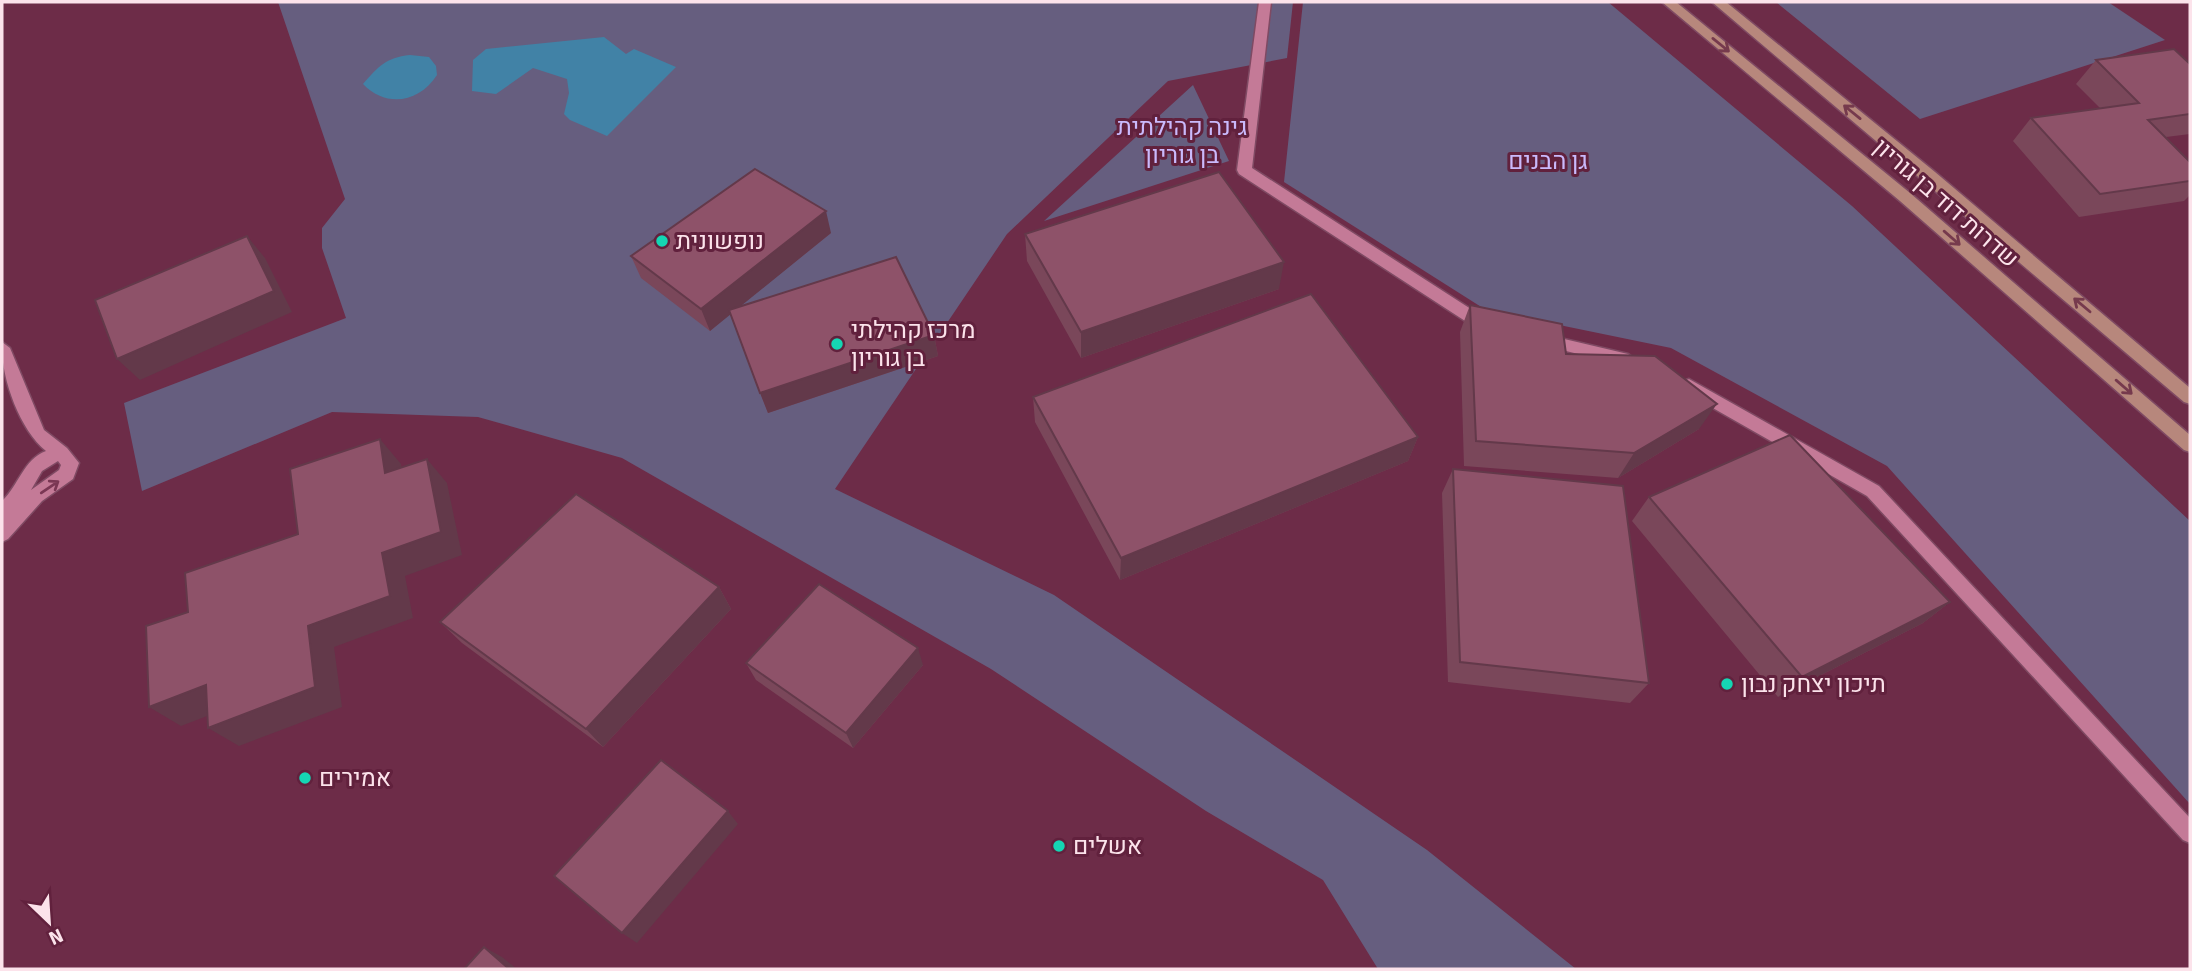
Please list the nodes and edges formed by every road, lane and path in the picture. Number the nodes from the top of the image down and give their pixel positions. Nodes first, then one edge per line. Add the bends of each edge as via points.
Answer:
1 (1265, 2) edge
2 (1668, 2) edge
3 (1718, 2) edge
4 (1501, 331) edge
5 (1527, 337) edge
6 (2, 348) edge
7 (1642, 363) edge
8 (1679, 380) edge
9 (2190, 397) edge
10 (37, 434) junction
11 (2190, 445) edge
12 (61, 453) junction
13 (34, 465) junction
14 (2, 513) edge
15 (2, 534) edge
16 (2190, 833) edge

1 - 4 street via 1244,170 1489,328
2 -> 11 main road, שדרות דוד בן גוריון via 1905,197
9 -> 3 main road, שדרות דוד בן גוריון
5 - 7 street
6 - 10 street
8 - 16 street via 1873,491
10 - 12 street
10 - 13 street
12 - 13 street
15 -> 12 street via 36,496 67,474 70,463
13 - 14 street via 21,493

